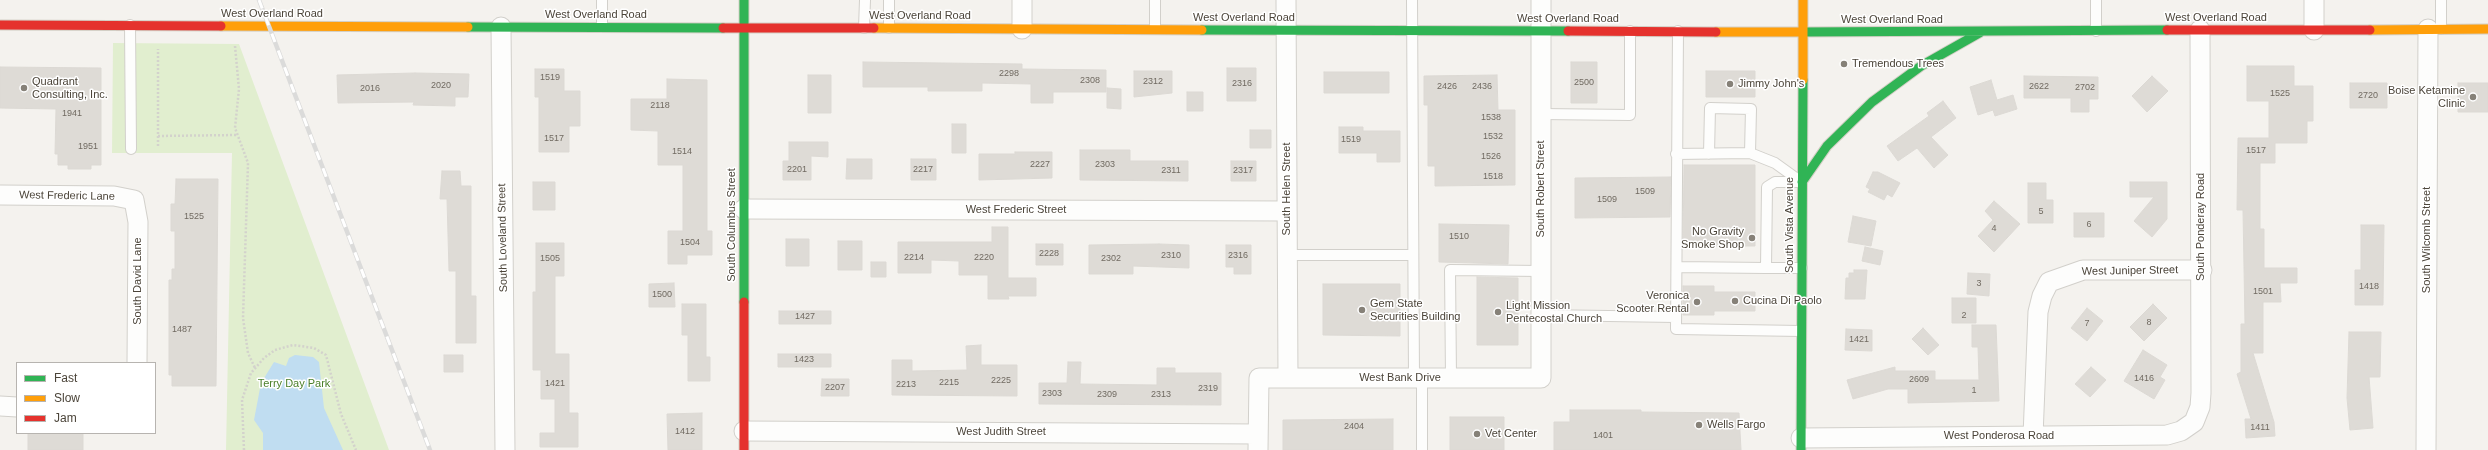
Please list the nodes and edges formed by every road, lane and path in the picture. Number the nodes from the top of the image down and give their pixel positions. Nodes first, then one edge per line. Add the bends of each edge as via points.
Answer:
1 (602, 0) edge
2 (744, 0) edge
3 (865, 0) edge
4 (889, 0) edge
5 (1022, 0) edge
6 (1155, 0) edge
7 (1286, 0) edge
8 (1412, 0) edge
9 (1541, 0) edge
10 (1803, 0) edge
11 (2096, 0) edge
12 (2314, 0) edge
13 (2441, 0) edge
14 (0, 25) edge
15 (130, 25) junction
16 (501, 27) junction
17 (602, 27) junction
18 (744, 28) junction
19 (864, 28) junction
20 (889, 28) junction
21 (1022, 29) junction
22 (1155, 29) junction
23 (2434, 29) junction
24 (2488, 29) edge
25 (1286, 30) junction
26 (1412, 30) junction
27 (2200, 30) junction
28 (2314, 30) junction
29 (1541, 31) junction
30 (1630, 31) junction
31 (1678, 31) junction
32 (1982, 31) junction
33 (2096, 31) junction
34 (1803, 32) junction
35 (235, 46) dead end
36 (158, 49) dead end
37 (1541, 114) junction
38 (237, 135) junction
39 (158, 136) junction
40 (158, 146) dead end
41 (131, 149) dead end
42 (1750, 153) junction
43 (1676, 154) junction
44 (1709, 154) junction
45 (1802, 182) junction
46 (0, 195) edge
47 (134, 200) joint
48 (744, 209) junction
49 (1287, 211) junction
50 (1288, 255) junction
51 (1413, 255) junction
52 (1676, 267) junction
53 (1766, 268) junction
54 (1802, 268) junction
55 (2202, 270) junction
56 (1541, 271) junction
57 (1541, 315) junction
58 (1676, 317) junction
59 (1801, 331) junction
60 (138, 362) edge
61 (255, 368) junction
62 (1288, 378) junction
63 (1418, 378) junction
64 (1450, 378) junction
65 (1541, 378) joint
66 (0, 406) edge
67 (16, 407) edge
68 (2194, 422) joint
69 (744, 431) junction
70 (2033, 436) junction
71 (1258, 442) edge
72 (1801, 444) edge
73 (244, 450) edge
74 (356, 450) edge
75 (505, 450) edge
76 (744, 450) edge
77 (1422, 450) edge
78 (2426, 450) edge

1 - 17 lane
2 - 18 street, South Columbus Street
3 - 19 lane
4 - 20 lane
5 - 21 street
6 - 22 lane
7 - 25 street, South Helen Street
8 - 26 lane
9 - 29 street, South Robert Street
10 - 34 street, South Vista Avenue
11 - 33 lane
12 - 28 street
13 - 23 lane
14 - 15 street, West Overland Road
15 - 16 street, West Overland Road
15 - 41 lane
16 - 17 street, West Overland Road
16 - 75 street, South Loveland Street
17 - 18 street, West Overland Road
18 - 19 street, West Overland Road
18 - 48 street, South Columbus Street
19 - 20 street, West Overland Road
20 - 21 street, West Overland Road
21 - 22 street, West Overland Road
22 - 25 street, West Overland Road
23 - 24 street, West Overland Road
23 - 28 street, West Overland Road
23 - 78 street, South Wilcomb Street
25 - 26 street, West Overland Road
25 - 49 street, South Helen Street
26 - 29 street, West Overland Road
26 - 51 lane
27 - 28 street, West Overland Road
27 - 33 street, West Overland Road
27 - 55 street, South Ponderay Road
29 - 30 street, West Overland Road
29 - 37 street, South Robert Street
30 - 31 street, West Overland Road
30 - 37 lane via 1630,115
31 - 34 street, West Overland Road
31 - 43 lane
32 - 33 street, West Overland Road
32 - 34 street, West Overland Road
32 - 45 street via 1922,66 1872,102 1827,146
34 - 45 street, South Vista Avenue
35 - 38 path via 239,89 234,122
36 - 39 path
37 - 56 street, South Robert Street
38 - 39 path
38 - 61 path via 248,163 242,318 248,353
39 - 40 path
42 - 44 lane
42 - 44 lane via 1750,109 1710,108
42 - 45 lane via 1775,163
43 - 44 lane
43 - 52 lane
45 - 53 lane via 1775,182 1767,187
45 - 54 street, South Vista Avenue
46 - 47 street, West Frederic Lane via 114,196
47 - 60 street, South David Lane via 138,222
48 - 49 street, West Frederic Street
48 - 69 street, South Columbus Street
49 - 50 street, South Helen Street
50 - 51 lane
50 - 62 street, South Helen Street
51 - 63 lane
52 - 53 lane
52 - 58 lane
53 - 54 lane
54 - 59 street, South Vista Avenue
55 - 68 street, South Ponderay Road via 2201,393 2200,408
55 - 70 street, West Juniper Street via 2083,270 2049,282 2038,312
56 - 57 street, South Robert Street
56 - 64 lane via 1450,270
57 - 58 lane
57 - 65 street, South Robert Street
58 - 59 lane via 1676,330
59 - 72 street, South Vista Avenue
61 - 73 path via 242,400
61 - 74 path via 264,358 286,346 307,346 321,350 328,360 341,414
62 - 63 street, West Bank Drive
62 - 71 street, West Bank Drive via 1259,378
63 - 64 street, West Bank Drive
63 - 77 lane
64 - 65 street, West Bank Drive
66 - 67 street
68 - 70 street, West Ponderosa Road via 2182,431 2167,435
69 - 71 street, West Judith Street
69 - 76 street, South Columbus Street
70 - 72 street, West Ponderosa Road

